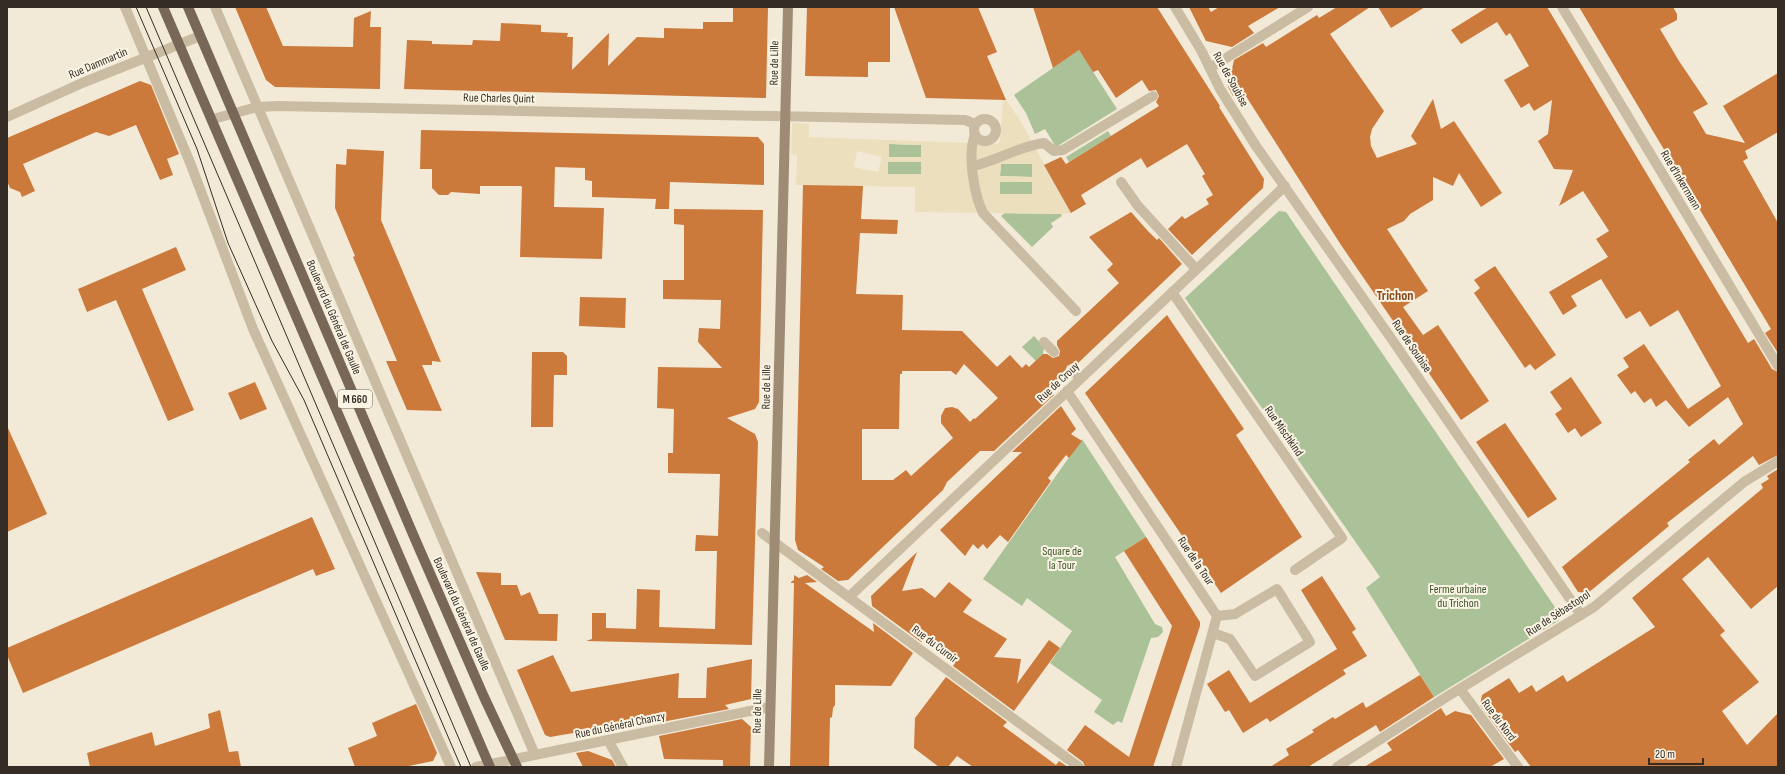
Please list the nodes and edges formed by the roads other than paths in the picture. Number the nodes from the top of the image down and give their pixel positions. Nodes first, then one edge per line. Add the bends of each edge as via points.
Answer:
1 (125, 7) edge
2 (163, 7) edge
3 (188, 7) edge
4 (215, 7) edge
5 (788, 7) edge
6 (1175, 7) edge
7 (1308, 7) edge
8 (1562, 7) edge
9 (200, 36) junction
10 (179, 44) junction
11 (146, 57) junction
12 (1210, 68) junction
13 (1153, 96) dead end
14 (257, 107) junction
15 (233, 113) junction
16 (7, 117) edge
17 (786, 117) junction
18 (212, 119) junction
19 (975, 124) junction
20 (975, 135) junction
21 (973, 166) junction
22 (1121, 182) dead end
23 (1285, 186) junction
24 (1196, 269) junction
25 (1172, 292) junction
26 (1076, 311) dead end
27 (1044, 342) dead end
28 (1054, 352) dead end
29 (1778, 366) edge
30 (1072, 370) dead end
31 (1080, 378) junction
32 (1067, 391) junction
33 (1778, 461) edge
34 (762, 533) dead end
35 (776, 542) junction
36 (1295, 570) dead end
37 (849, 597) junction
38 (1217, 616) junction
39 (1581, 616) junction
40 (1213, 633) junction
41 (1460, 689) junction
42 (770, 707) junction
43 (608, 740) junction
44 (535, 755) junction
45 (515, 763) edge
46 (489, 766) edge
47 (452, 767) edge
48 (476, 767) edge
49 (623, 767) edge
50 (769, 767) edge
51 (1079, 767) edge
52 (1176, 767) edge
53 (1337, 767) edge
54 (1518, 767) edge

1 - 11 street
2 - 10 main road, M 660
3 - 9 main road, Boulevard du Général de Gaulle / M 660
4 - 14 street, Boulevard du Général de Gaulle
5 - 17 street, Rue de Lille
6 - 12 street, Rue de Soubise
7 - 12 street
8 - 29 street, Rue d'Inkermann
9 - 10 street, Rue Dammartin
9 - 15 main road, Boulevard du Général de Gaulle / M 660
10 - 11 street, Rue Dammartin
10 - 18 main road, M 660
11 - 16 street, Rue Dammartin
11 - 47 street via 191,165 253,329
12 - 23 street, Rue de Soubise via 1248,134
13 - 21 street via 1063,150 1054,151 1044,143 1032,144
14 - 15 street, Rue Charles Quint
14 - 17 street, Rue Charles Quint
14 - 44 street, Boulevard du Général de Gaulle
15 - 18 street, Rue Charles Quint
15 - 45 main road, Boulevard du Général de Gaulle / M 660 via 418,546
17 - 19 street, Rue Charles Quint via 965,120
17 - 35 street, Rue de Lille
18 - 46 main road, M 660
19 - 20 street
19 - 20 street via 982,119 990,119 996,125 997,131 993,138 987,141
20 - 21 street
21 - 26 street via 978,203 986,217
22 - 24 street via 1138,206
23 - 24 street, Rue de Crouy
23 - 39 street, Rue de Soubise
24 - 25 street, Rue de Crouy
25 - 31 street, Rue de Crouy
25 - 36 street, Rue Mischkind via 1342,538
27 - 28 street
30 - 31 street
31 - 32 street, Rue de Crouy
32 - 37 street, Rue de Crouy
32 - 38 street, Rue de la Tour
33 - 39 street, Rue de Sébastopol via 1744,482
34 - 35 street, Rue du Curoir
35 - 37 street, Rue du Curoir
35 - 42 street, Rue de Lille
37 - 51 street, Rue du Curoir
38 - 40 street
38 - 40 street via 1235,614 1277,589 1310,642 1255,676 1230,639
39 - 41 street, Rue de Sébastopol
40 - 52 street
41 - 53 street, Rue de Sébastopol
41 - 54 street, Rue du Nord
42 - 43 street, Rue du Général Chanzy
42 - 50 street, Rue de Lille
43 - 44 street, Rue du Général Chanzy
43 - 49 street
44 - 45 street, Rue du Général Chanzy
45 - 46 street, Rue du Général Chanzy
46 - 48 street, Rue du Général Chanzy

